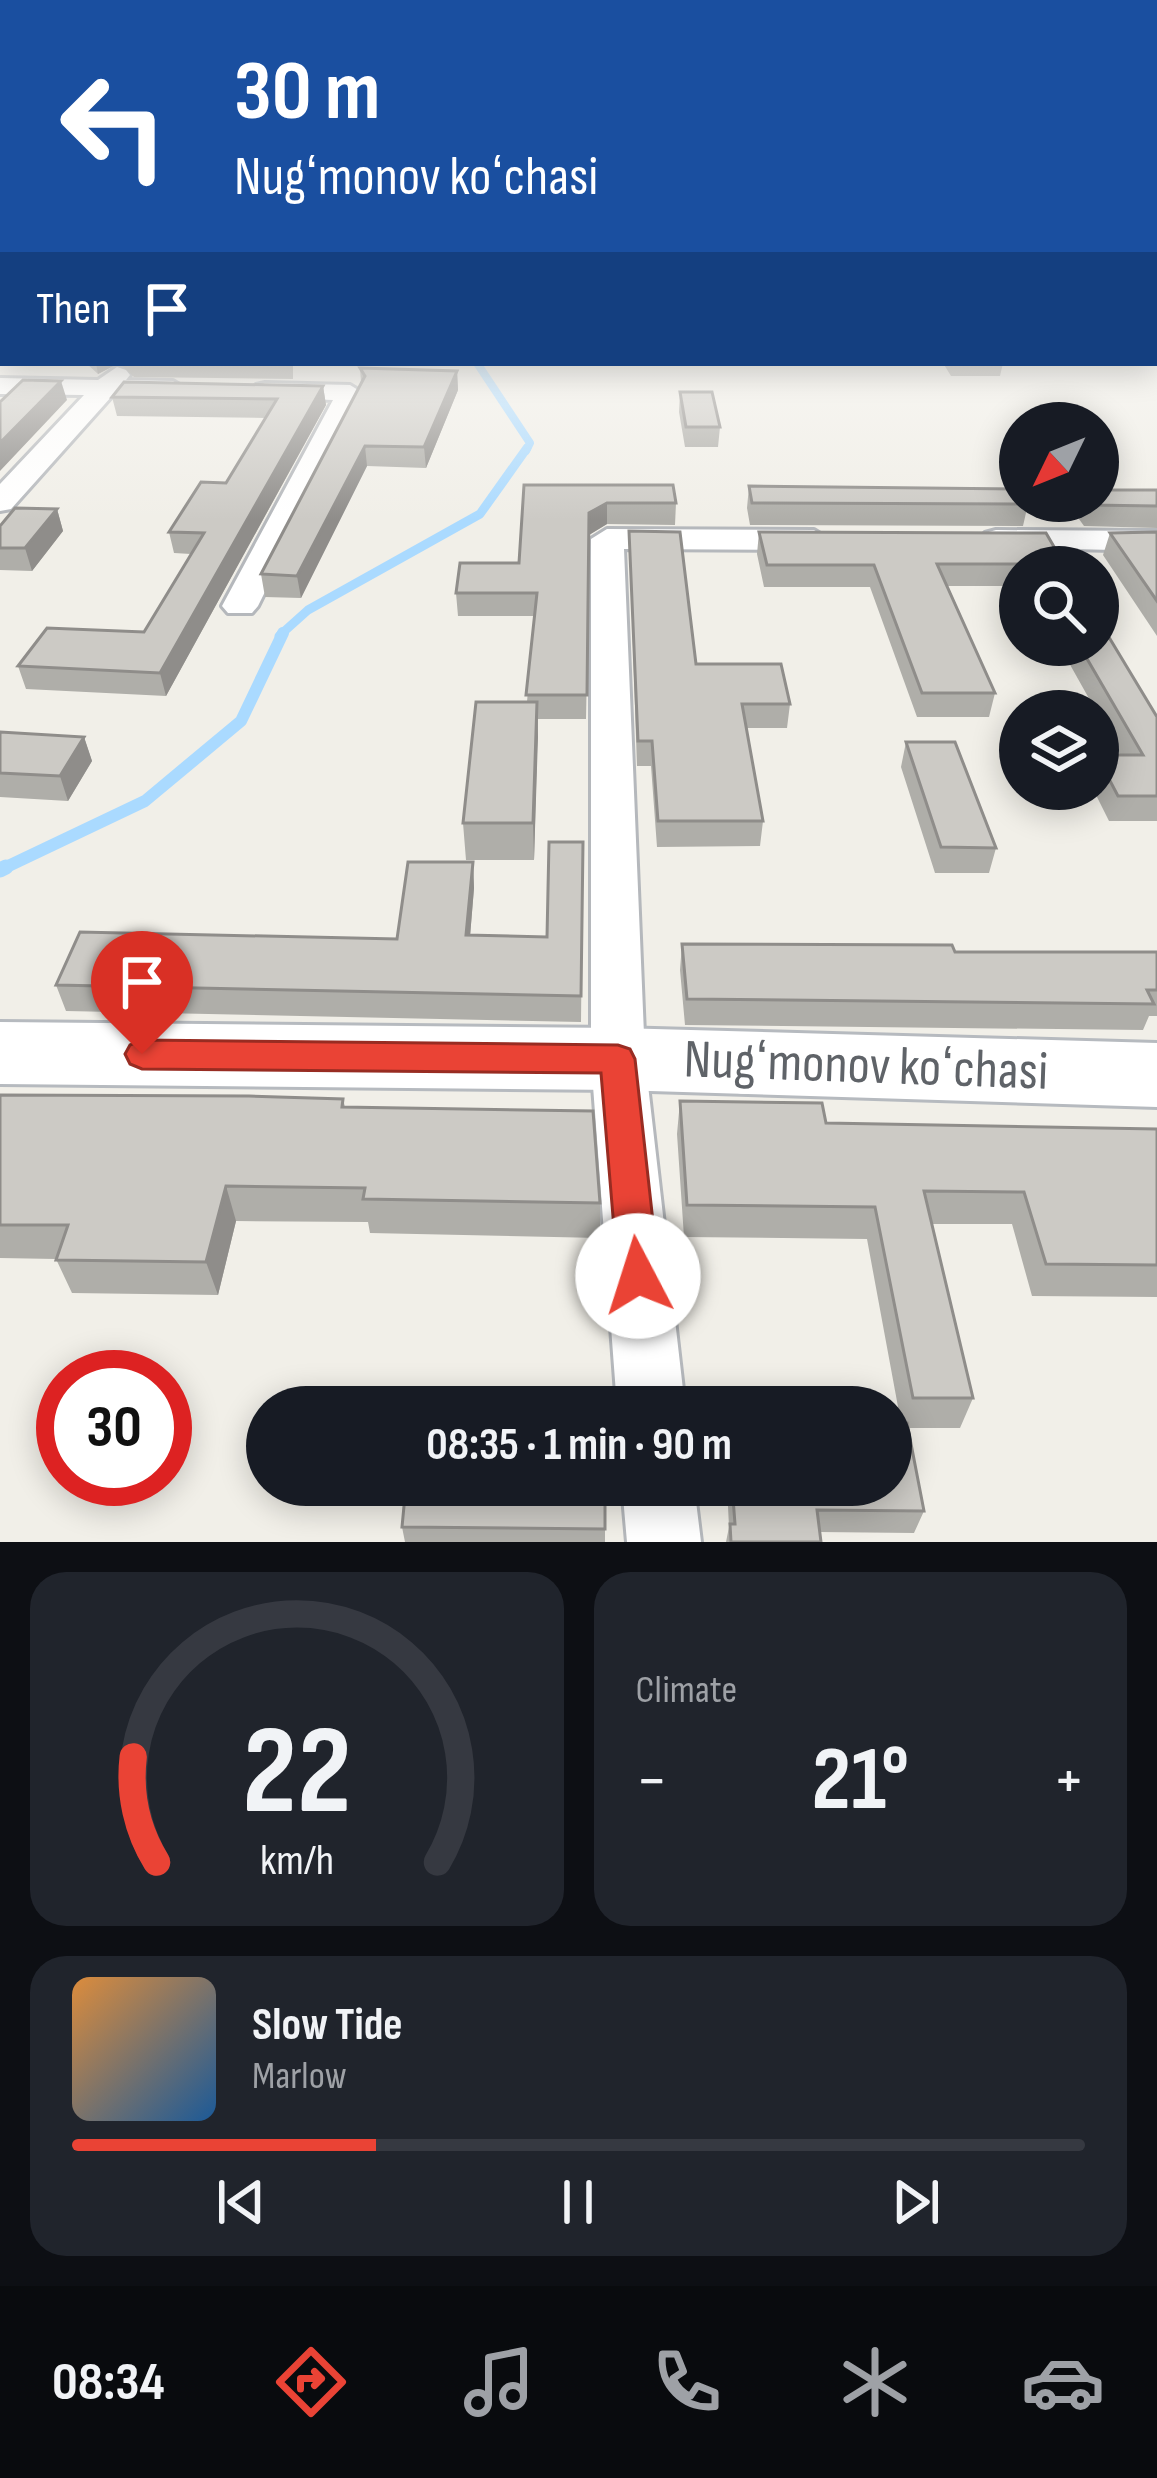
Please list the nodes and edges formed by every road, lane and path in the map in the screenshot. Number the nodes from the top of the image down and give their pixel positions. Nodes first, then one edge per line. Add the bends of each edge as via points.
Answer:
1 (117, 376) edge
2 (0, 386) edge
3 (106, 388) junction
4 (194, 390) edge
5 (239, 391) edge
6 (0, 502) edge
7 (846, 540) edge
8 (966, 540) edge
9 (1157, 541) edge
10 (240, 606) dead end
11 (0, 1053) edge
12 (618, 1059) junction
13 (1157, 1075) edge
14 (649, 1386) edge
15 (660, 1506) edge
16 (664, 1542) edge

1 - 3 street
2 - 3 street
3 - 4 street
3 - 6 street
5 - 10 street via 350,393
7 - 12 street via 607,539
8 - 9 street
11 - 12 main road, Nugʻmonov koʻchasi
12 - 13 main road, Nugʻmonov koʻchasi
12 - 14 street
15 - 16 street

